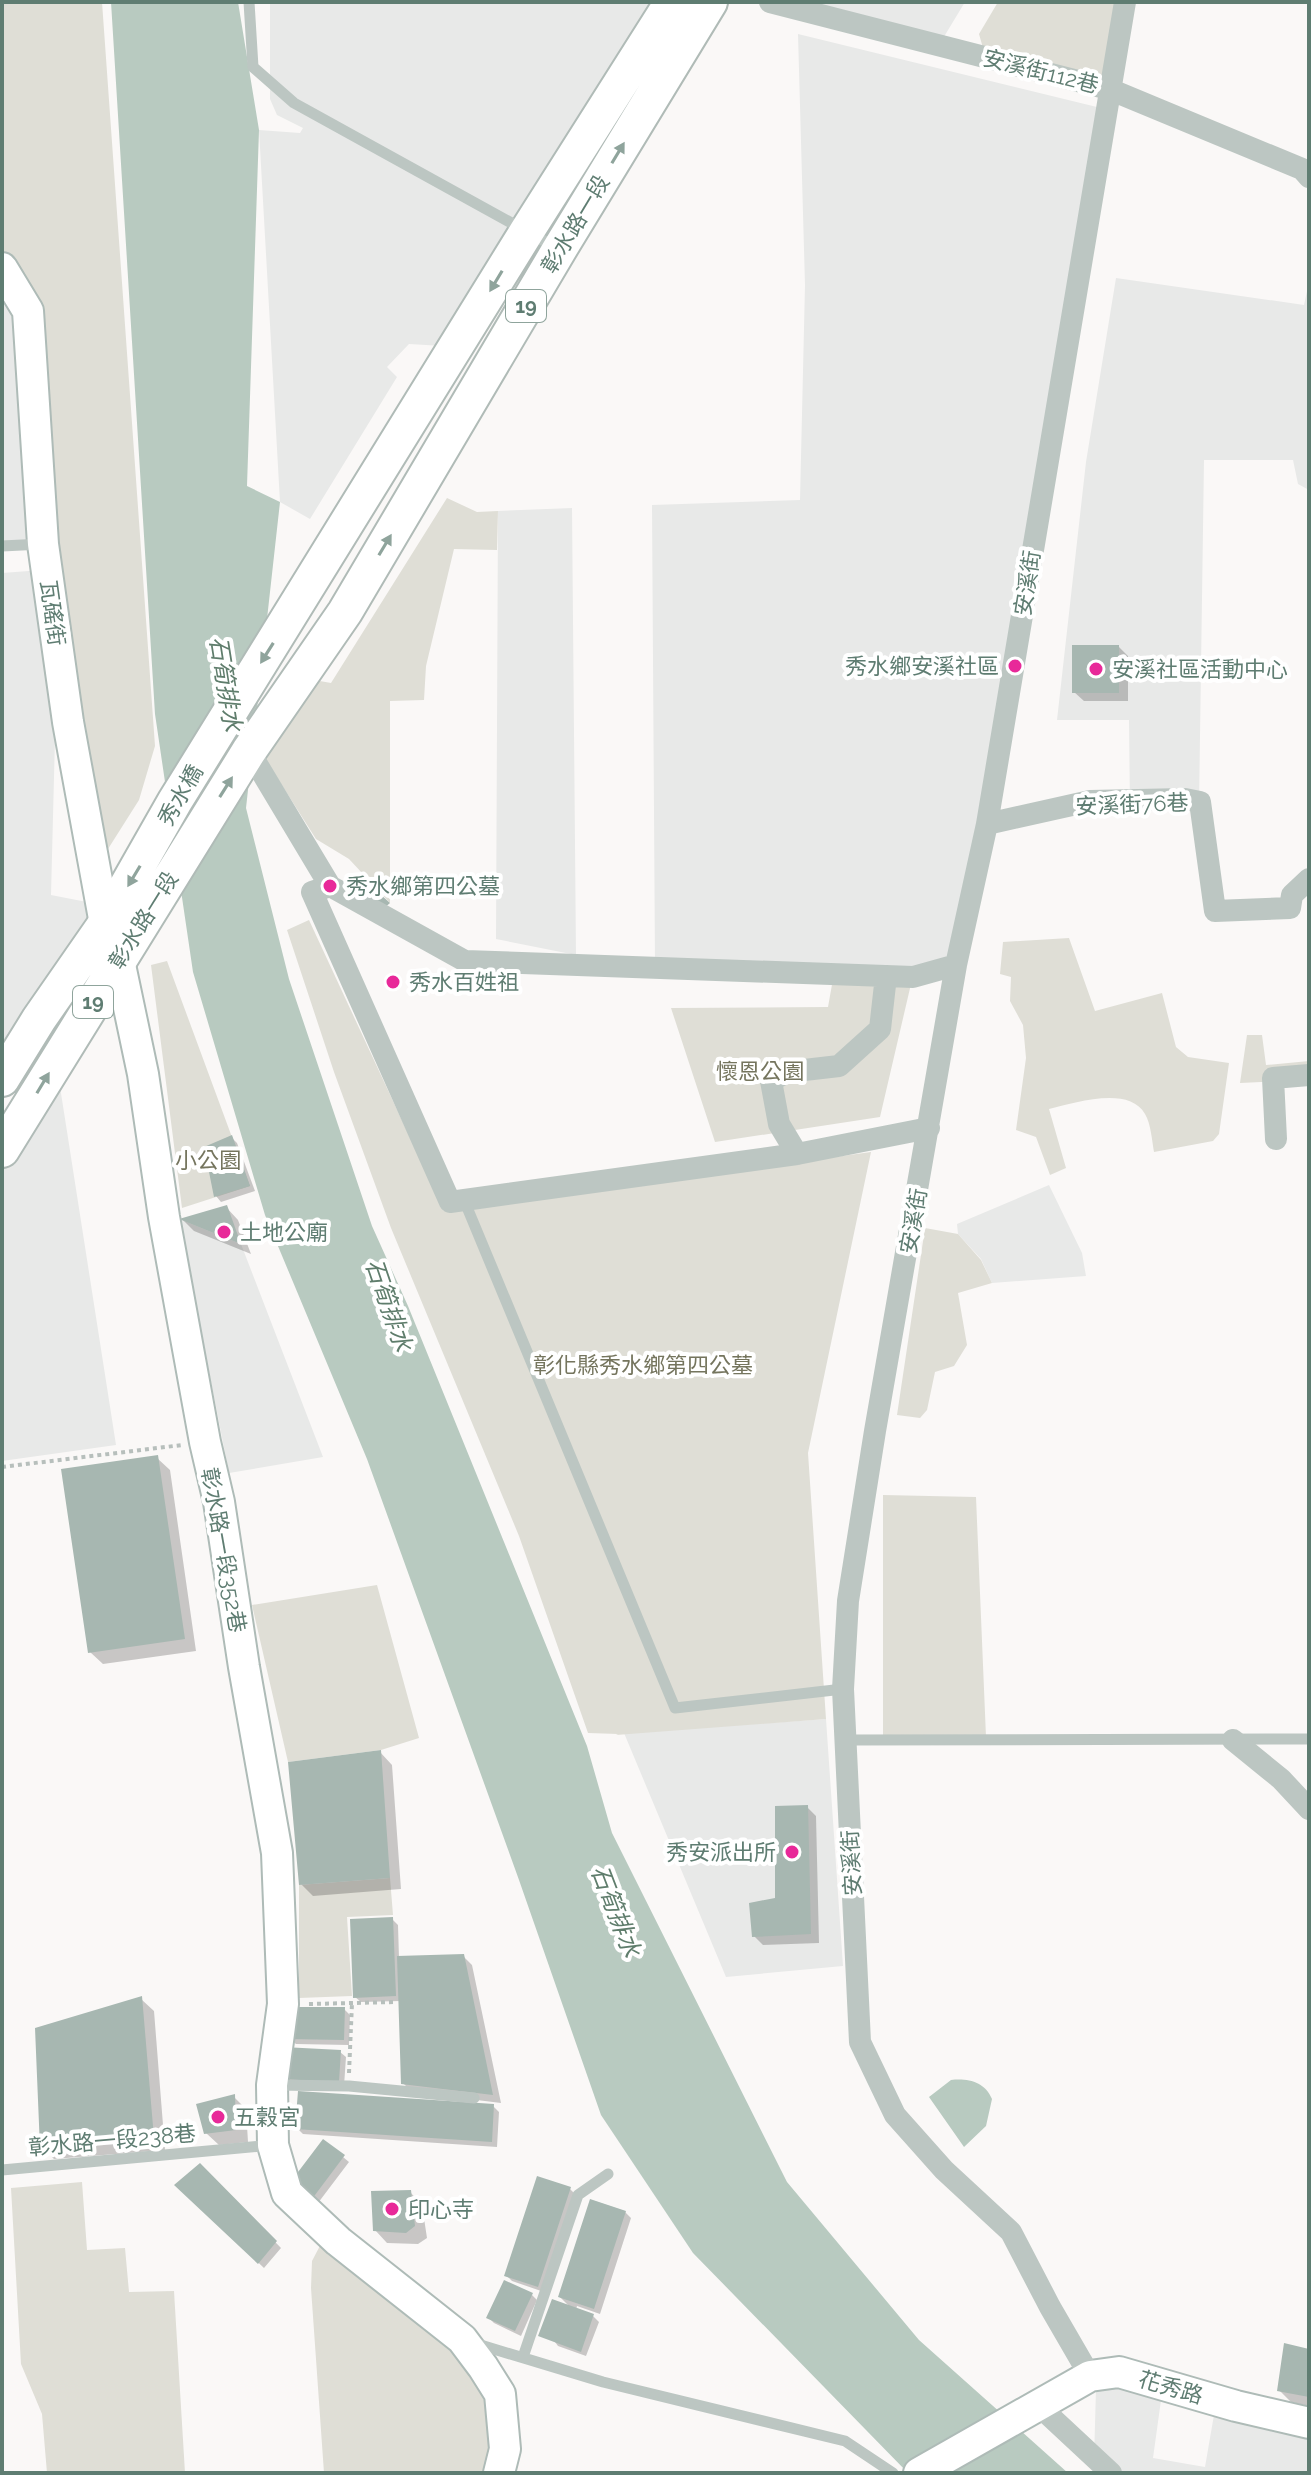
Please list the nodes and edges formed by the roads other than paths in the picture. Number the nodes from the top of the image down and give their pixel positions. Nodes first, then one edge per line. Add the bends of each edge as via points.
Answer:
1 (249, 2) edge
2 (672, 2) edge
3 (710, 2) edge
4 (770, 2) edge
5 (1125, 2) edge
6 (1109, 89) junction
7 (1307, 168) edge
8 (527, 231) junction
9 (559, 250) junction
10 (2, 268) edge
11 (43, 544) junction
12 (2, 546) edge
13 (309, 587) joint
14 (345, 612) joint
15 (249, 751) junction
16 (987, 824) junction
17 (184, 853) joint
18 (1309, 879) edge
19 (330, 886) junction
20 (105, 924) junction
21 (119, 960) junction
22 (956, 965) junction
23 (886, 976) junction
24 (1309, 1075) edge
25 (2, 1079) edge
26 (929, 1128) junction
27 (1276, 1139) dead end
28 (2, 1150) edge
29 (797, 1154) junction
30 (464, 1200) junction
31 (843, 1689) junction
32 (1309, 1739) edge
33 (844, 1740) junction
34 (1233, 1740) junction
35 (1309, 1809) edge
36 (272, 2085) junction
37 (474, 2098) dead end
38 (273, 2145) junction
39 (2, 2170) edge
40 (608, 2174) dead end
41 (462, 2339) junction
42 (523, 2357) junction
43 (1090, 2376) junction
44 (1039, 2406) junction
45 (1309, 2423) edge
46 (499, 2473) edge
47 (893, 2473) edge
48 (919, 2473) edge
49 (1111, 2473) edge

1 - 8 lane via 253,67 294,103
2 - 8 main road, 彰水路一段 / 19
9 -> 3 main road, 彰水路一段 / 19
4 - 6 street, 安溪街112巷
5 - 6 street, 安溪街
6 - 7 street, 安溪街112巷
6 - 16 street, 安溪街
8 - 9 lane
8 -> 13 main road, 彰水路一段 / 19
14 -> 9 main road, 彰水路一段 / 19
10 - 11 street, 瓦磘街 via 28,311
11 - 12 lane
11 - 20 street, 瓦磘街
13 -> 20 main road, 秀水橋 / 19
14 - 15 main road, 秀水橋 / 19
17 -> 15 main road, 秀水橋 / 19
15 - 19 street
16 - 18 street, 安溪街76巷 via 1090,801 1185,799 1200,802 1215,911 1290,908 1292,895
16 - 22 street, 安溪街
17 - 21 main road, 彰水路一段 / 19
19 - 23 street via 465,961
19 - 30 street via 312,892 450,1202
20 - 21 street, 瓦磘街
20 - 25 main road, 彰水路一段 / 19
28 -> 21 main road, 彰水路一段 / 19
21 - 36 street, 彰水路一段352巷 via 219,1502 277,1853 283,2004
22 - 23 street via 913,977
22 - 26 street, 安溪街
23 - 29 street via 880,1029 839,1066 787,1072 771,1081 779,1124
24 - 27 street via 1273,1078
26 - 29 street
26 - 31 street, 安溪街 via 848,1601
29 - 30 street
30 - 31 lane via 675,1708
31 - 33 street, 安溪街
32 - 34 lane
33 - 34 lane
33 - 43 street, 安溪街 via 860,2042 895,2115 1011,2232
34 - 35 street
36 - 37 lane
36 - 38 street, 彰水路一段352巷
38 - 39 lane, 彰水路一段238巷
38 - 41 street, 彰水路一段352巷 via 287,2193 338,2241
40 - 42 lane via 578,2195
41 - 42 lane
41 - 46 street, 彰水路一段352巷 via 500,2394 505,2449
42 - 47 lane via 845,2441
43 - 44 street, 花秀路
43 - 45 street, 花秀路 via 1119,2372
44 - 48 street, 花秀路
44 - 49 street

